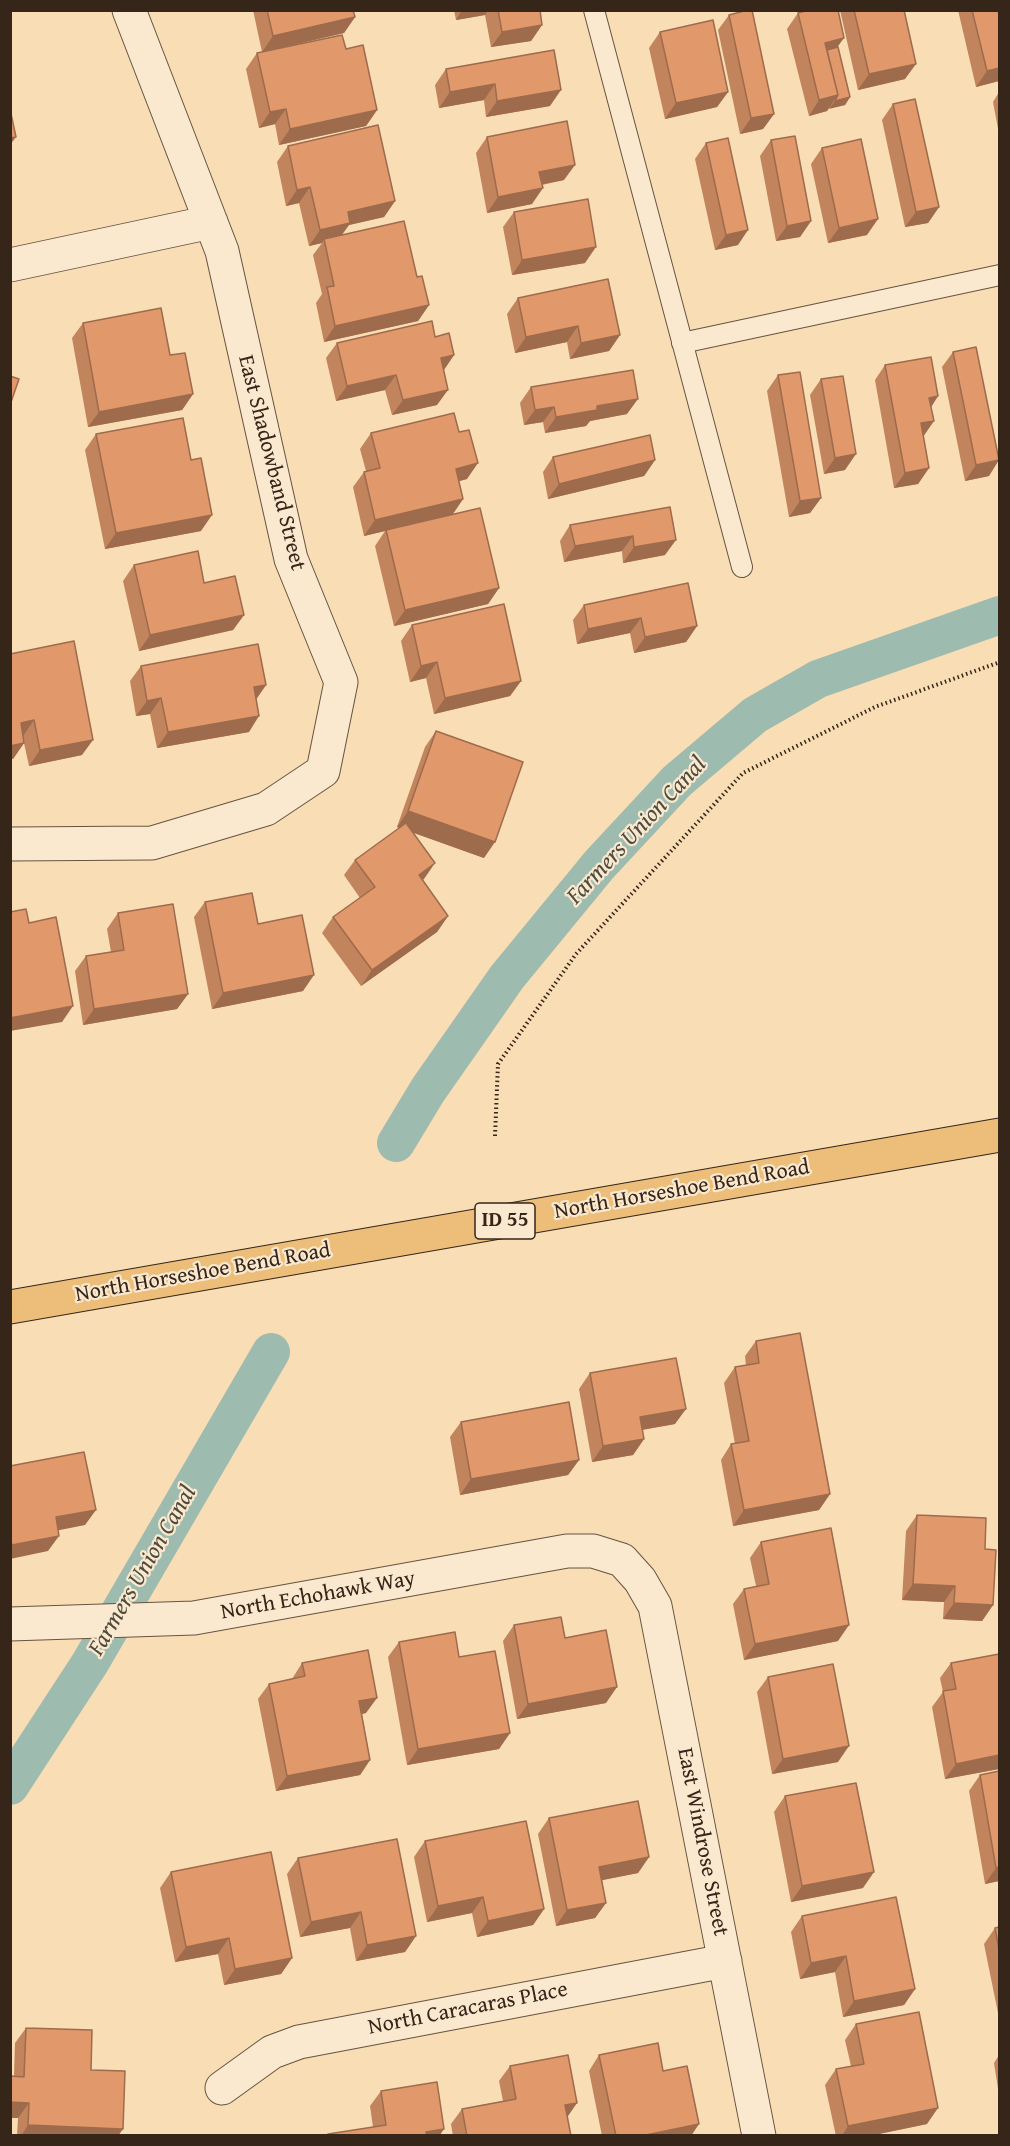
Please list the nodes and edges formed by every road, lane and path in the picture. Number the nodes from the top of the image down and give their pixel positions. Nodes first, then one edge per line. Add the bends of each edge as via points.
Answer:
1 (129, 10) edge
2 (594, 10) edge
3 (211, 222) junction
4 (10, 265) edge
5 (999, 274) edge
6 (682, 343) junction
7 (742, 567) dead end
8 (999, 662) edge
9 (10, 844) edge
10 (999, 1135) edge
11 (495, 1136) dead end
12 (10, 1307) edge
13 (622, 1560) joint
14 (10, 1624) edge
15 (725, 1960) junction
16 (222, 2088) dead end
17 (759, 2136) edge

1 - 3 street, East Shadowband Street
2 - 6 lane
3 - 4 street
3 - 9 street, East Shadowband Street via 222,251 291,559 341,682 323,771 266,809 152,843
5 - 6 lane
6 - 7 lane
8 - 11 path via 875,707 743,773 576,954 498,1064
10 - 12 highway, North Horseshoe Bend Road / ID 55
13 - 14 street, North Echohawk Way via 593,1551 567,1551 194,1618
13 - 15 street, East Windrose Street via 655,1606
15 - 16 street, North Caracaras Place via 299,2042 272,2052
15 - 17 street, East Windrose Street

